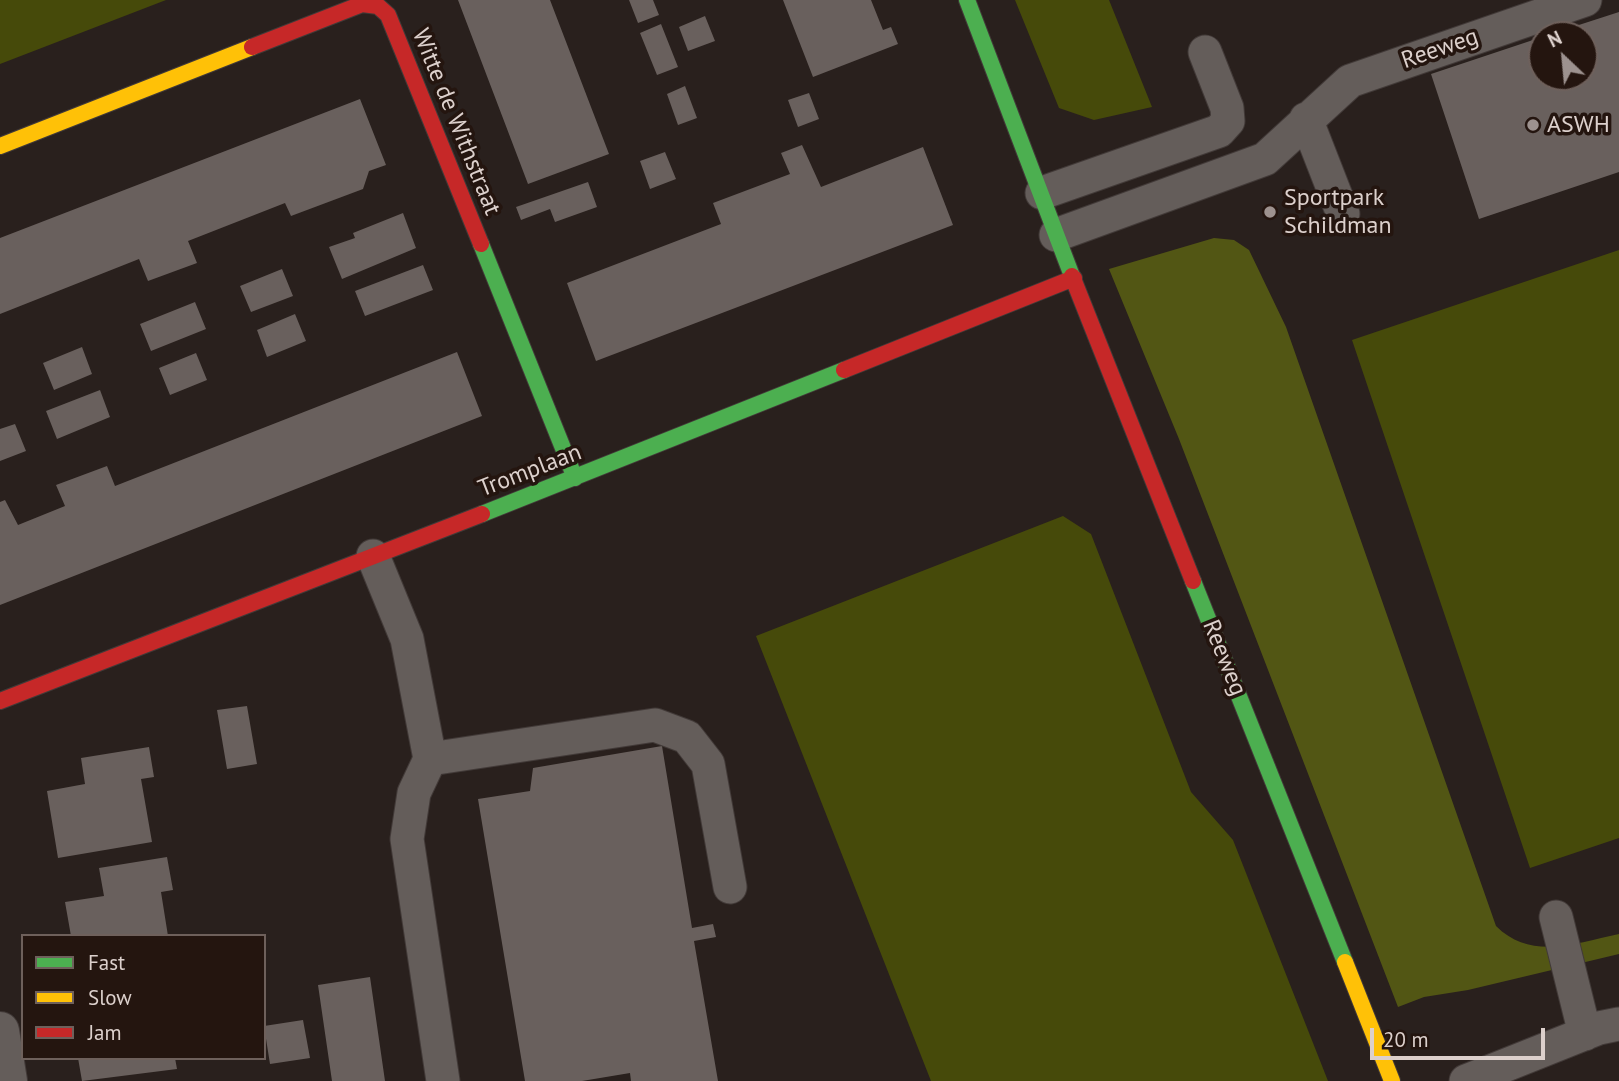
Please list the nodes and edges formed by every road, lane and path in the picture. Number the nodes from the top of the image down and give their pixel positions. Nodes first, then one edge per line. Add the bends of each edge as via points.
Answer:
1 (967, 0) edge
2 (1585, 0) edge
3 (1205, 52) dead end
4 (1306, 119) junction
5 (0, 146) edge
6 (1042, 193) junction
7 (1343, 214) dead end
8 (1056, 235) junction
9 (1074, 278) junction
10 (575, 478) junction
11 (373, 556) junction
12 (0, 701) edge
13 (430, 759) junction
14 (730, 887) dead end
15 (1556, 917) dead end
16 (1619, 1024) edge
17 (0, 1031) edge
18 (1585, 1034) junction
19 (8, 1081) edge
20 (443, 1081) edge
21 (1392, 1081) edge
22 (1466, 1081) edge

1 - 6 street, Reeweg
2 - 4 lane, Reeweg via 1350,81
3 - 6 lane via 1227,108 1228,121 1219,131
4 - 7 lane
4 - 8 lane, Reeweg via 1265,159
5 - 10 street, Witte de Withstraat via 362,4 378,6 388,15
6 - 8 street, Reeweg
8 - 9 street, Reeweg
9 - 10 street, Tromplaan
9 - 21 street, Reeweg
10 - 11 street, Tromplaan
11 - 12 street, Tromplaan
11 - 13 lane via 407,639
13 - 14 lane via 655,725 687,737 708,764
13 - 20 lane via 414,793 407,839
15 - 18 lane
16 - 18 lane
17 - 19 street
18 - 22 lane

